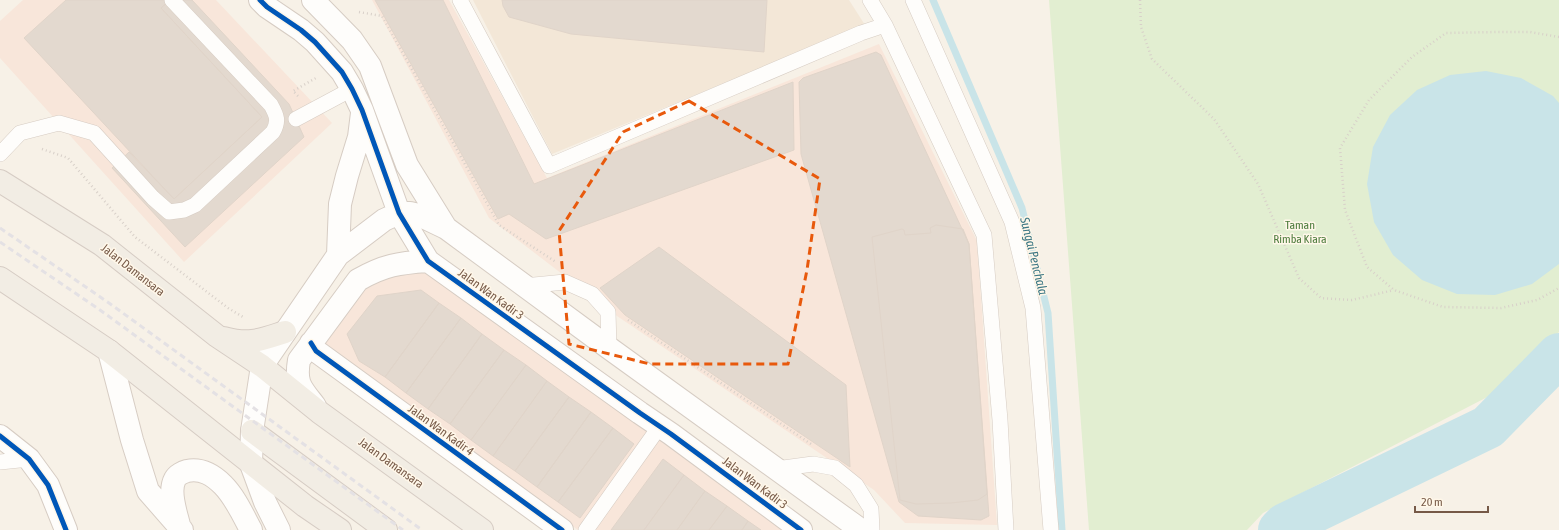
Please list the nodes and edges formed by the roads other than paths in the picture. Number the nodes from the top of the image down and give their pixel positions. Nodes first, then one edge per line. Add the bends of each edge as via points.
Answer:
1 (172, 0) edge
2 (260, 0) edge
3 (460, 0) edge
4 (870, 0) edge
5 (912, 0) edge
6 (317, 1) edge
7 (885, 25) junction
8 (352, 89) junction
9 (362, 110) junction
10 (296, 119) dead end
11 (0, 154) edge
12 (0, 181) edge
13 (399, 213) junction
14 (446, 228) junction
15 (338, 255) junction
16 (428, 261) junction
17 (0, 278) edge
18 (524, 286) junction
19 (285, 332) junction
20 (217, 336) junction
21 (311, 343) junction
22 (608, 348) junction
23 (109, 351) junction
24 (262, 366) junction
25 (320, 412) junction
26 (660, 426) junction
27 (252, 431) junction
28 (0, 436) edge
29 (29, 459) junction
30 (0, 462) edge
31 (251, 464) junction
32 (776, 469) junction
33 (305, 506) junction
34 (181, 528) edge
35 (66, 530) edge
36 (251, 530) edge
37 (280, 530) edge
38 (327, 530) edge
39 (340, 530) edge
40 (386, 530) edge
41 (482, 530) edge
42 (562, 530) edge
43 (586, 530) edge
44 (801, 530) edge
45 (861, 530) edge
46 (872, 530) edge
47 (1006, 530) edge
48 (1051, 530) edge

1 - 11 lane via 271,105 277,116 273,132 195,205 169,212 94,133 59,123 20,133
2 - 8 street, Jalan Wan Kadir 3 via 315,42 342,72
3 - 7 lane via 548,166
4 - 7 lane
5 - 48 lane via 1012,222 1033,308
6 - 14 street, Jalan Wan Kadir 3 via 352,40 370,66 407,165
7 - 47 lane via 984,235 1000,420
8 - 9 street, Jalan Wan Kadir 3
8 - 10 lane
9 - 13 street, Jalan Wan Kadir 3
9 - 15 street via 359,137 340,204
12 - 20 main road, Jalan Damansara via 102,246
13 - 14 street, Jalan Wan Kadir 3 via 419,215
13 - 15 street via 384,220
13 - 16 street, Jalan Wan Kadir 3
14 - 18 street, Jalan Wan Kadir 3
15 - 19 street
16 - 21 street via 393,264 358,280
16 - 26 street, Jalan Wan Kadir 3
17 - 23 main road
18 - 22 street, Jalan Wan Kadir 3
18 - 22 lane via 565,282 592,294 608,312
19 - 20 main road via 257,341 240,342
19 - 24 street
20 - 24 main road, Jalan Damansara
21 - 25 street via 299,360 297,373 300,385
21 - 42 street, Jalan Wan Kadir 4 via 316,351
22 - 32 street, Jalan Wan Kadir 3
23 - 31 main road
23 - 34 street via 148,491
24 - 25 main road, Jalan Damansara
24 - 27 street
25 - 41 main road, Jalan Damansara
26 - 43 lane
26 - 44 street, Jalan Wan Kadir 3
27 - 31 street
27 - 40 main road
28 - 29 street
29 - 30 lane
29 - 35 street via 48,485
31 - 33 main road
31 - 37 street via 265,502
32 - 45 street, Jalan Wan Kadir 3
32 - 46 lane via 813,464 835,468 856,485 871,509
33 - 38 main road
33 - 39 main road
34 - 36 street via 172,490 175,479 182,472 196,470 210,474 224,486 240,508

